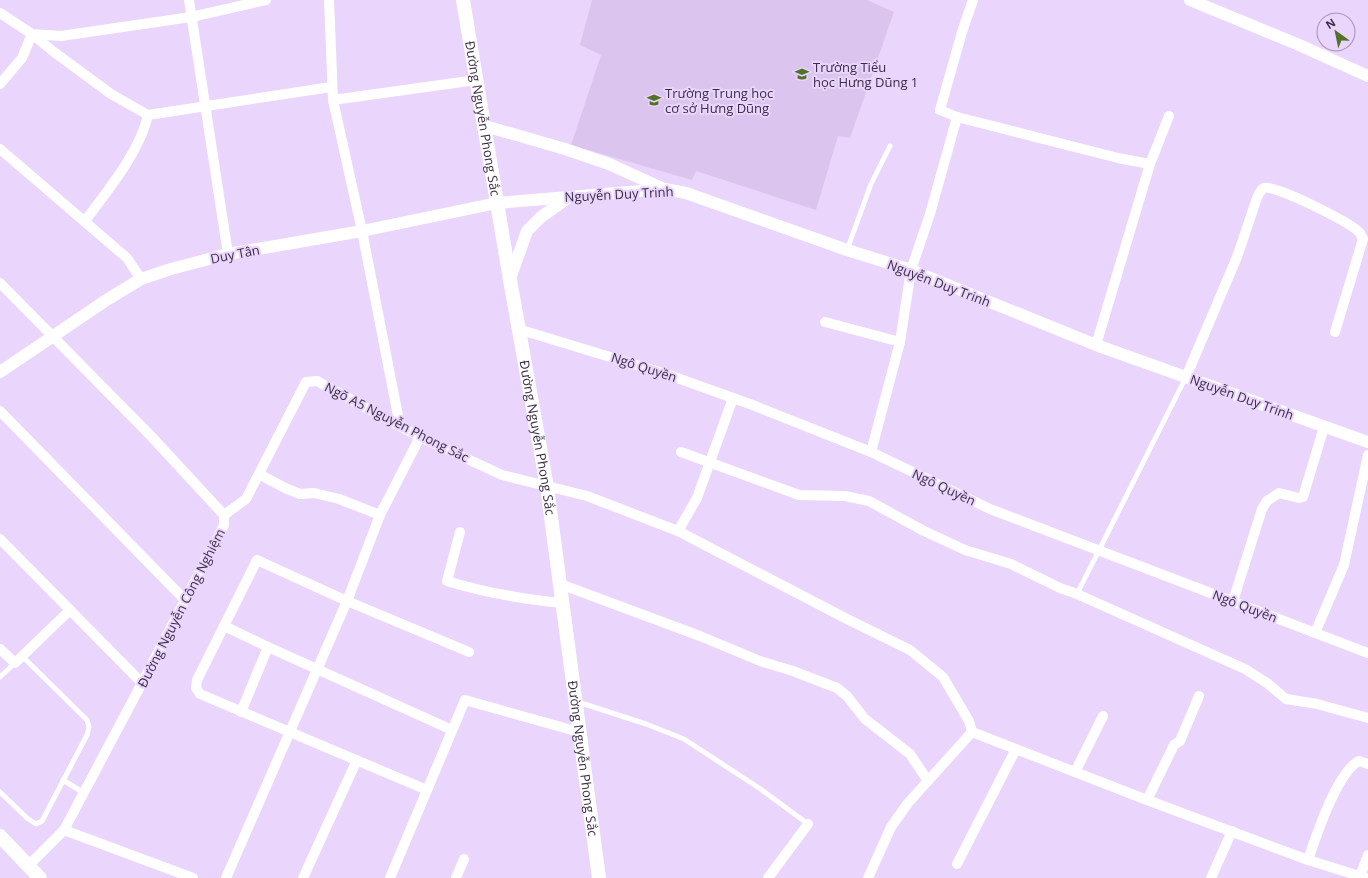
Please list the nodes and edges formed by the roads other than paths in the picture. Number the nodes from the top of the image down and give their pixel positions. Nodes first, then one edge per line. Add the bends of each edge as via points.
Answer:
1 (189, 0) edge
2 (266, 0) edge
3 (329, 0) edge
4 (463, 0) edge
5 (973, 0) edge
6 (1190, 0) edge
7 (0, 12) edge
8 (191, 17) junction
9 (32, 34) junction
10 (1368, 76) edge
11 (476, 80) junction
12 (0, 84) edge
13 (331, 88) junction
14 (333, 100) junction
15 (206, 106) junction
16 (148, 115) junction
17 (1169, 116) dead end
18 (957, 118) junction
19 (485, 126) junction
20 (890, 146) dead end
21 (0, 149) edge
22 (1150, 164) junction
23 (665, 189) junction
24 (570, 196) junction
25 (497, 203) junction
26 (85, 222) junction
27 (362, 231) junction
28 (847, 250) junction
29 (228, 254) junction
30 (911, 270) junction
31 (141, 279) junction
32 (510, 280) junction
33 (0, 283) edge
34 (825, 322) dead end
35 (518, 329) junction
36 (1335, 332) dead end
37 (54, 336) junction
38 (900, 342) junction
39 (1096, 345) junction
40 (0, 372) edge
41 (1186, 378) junction
42 (733, 398) junction
43 (0, 412) edge
44 (400, 426) junction
45 (1324, 427) junction
46 (420, 437) junction
47 (1368, 442) edge
48 (681, 452) dead end
49 (871, 452) junction
50 (1368, 455) edge
51 (710, 464) junction
52 (259, 474) junction
53 (547, 487) junction
54 (380, 514) junction
55 (224, 515) junction
56 (678, 531) junction
57 (460, 532) dead end
58 (0, 539) edge
59 (1100, 550) junction
60 (560, 584) junction
61 (1078, 594) junction
62 (185, 600) junction
63 (347, 601) junction
64 (1233, 601) junction
65 (562, 603) junction
66 (70, 610) junction
67 (224, 626) junction
68 (1316, 633) junction
69 (268, 647) junction
70 (0, 649) edge
71 (469, 652) dead end
72 (1368, 653) edge
73 (19, 659) junction
74 (317, 670) junction
75 (0, 677) edge
76 (142, 683) junction
77 (1199, 696) dead end
78 (575, 702) junction
79 (241, 712) junction
80 (1103, 716) dead end
81 (1368, 718) edge
82 (452, 730) junction
83 (290, 732) junction
84 (579, 732) junction
85 (972, 732) junction
86 (1016, 749) junction
87 (357, 760) junction
88 (1368, 764) edge
89 (1076, 772) junction
90 (63, 780) junction
91 (928, 781) junction
92 (427, 790) junction
93 (0, 792) edge
94 (84, 793) junction
95 (1147, 800) junction
96 (808, 824) joint
97 (64, 830) junction
98 (1232, 831) junction
99 (0, 836) edge
100 (1368, 855) edge
101 (464, 859) dead end
102 (1308, 860) junction
103 (957, 864) dead end
104 (28, 866) junction
105 (1363, 877) edge
106 (40, 878) edge
107 (193, 878) edge
108 (226, 878) edge
109 (303, 878) edge
110 (390, 878) edge
111 (456, 878) edge
112 (599, 878) edge
113 (768, 878) edge
114 (868, 878) edge
115 (1211, 878) edge

1 - 8 street
2 - 8 street
3 - 13 street
4 - 11 main road, Đường Nguyễn Phong Sắc
5 - 18 street via 940,110
6 - 10 street
7 - 9 street
8 - 9 street via 61,36
8 - 15 street
9 - 12 street via 22,58
9 - 16 street via 111,94
11 - 14 street
11 - 19 main road, Đường Nguyễn Phong Sắc
13 - 14 street
13 - 15 street
14 - 27 street
15 - 16 street
15 - 29 street
16 - 26 street via 134,148
17 - 22 street
18 - 22 street
18 - 30 street
19 - 23 street via 609,164
19 - 25 main road, Đường Nguyễn Phong Sắc
20 - 28 lane via 871,184
21 - 26 street
22 - 39 street
23 - 24 street, Nguyễn Duy Trinh
23 - 28 street, Nguyễn Duy Trinh via 686,193
24 - 25 street, Nguyễn Duy Trinh
24 - 32 street via 541,217 527,231
25 - 27 street, Duy Tân
25 - 32 main road, Đường Nguyễn Phong Sắc
26 - 31 street via 127,258
27 - 29 street, Duy Tân
27 - 44 street
28 - 30 street, Nguyễn Duy Trinh
29 - 31 street, Duy Tân
30 - 38 street
30 - 39 street, Nguyễn Duy Trinh
31 - 37 street, Duy Tân
32 - 35 main road, Đường Nguyễn Phong Sắc
33 - 37 street, Đường Nguyễn Công Nghiệm
34 - 38 street
35 - 42 street, Ngô Quyền via 666,374
35 - 53 main road, Đường Nguyễn Phong Sắc
36 - 41 street via 1363,239 1360,232 1294,196 1265,188 1260,191 1257,198 1237,257
37 - 40 street, Duy Tân
37 - 55 street, Đường Nguyễn Công Nghiệm
38 - 49 street
39 - 41 street, Nguyễn Duy Trinh
41 - 45 street, Nguyễn Duy Trinh
41 - 59 lane
42 - 49 street, Ngô Quyền
42 - 51 street
43 - 62 street
44 - 46 street, Ngõ A5 Nguyễn Phong Sắc
44 - 52 street, Ngõ A5 Nguyễn Phong Sắc via 317,381 306,382
45 - 47 street, Nguyễn Duy Trinh
45 - 64 street via 1303,497 1279,493 1267,501 1262,509
46 - 53 street, Ngõ A5 Nguyễn Phong Sắc via 502,475
46 - 54 street
48 - 51 street
49 - 59 street, Ngô Quyền via 990,509
50 - 68 street via 1344,565
51 - 56 street via 697,498
51 - 61 street via 799,495 845,496 869,501 924,532 965,550 1011,564
52 - 54 street via 300,494 314,493 339,499
52 - 55 street, Ngõ A5 Nguyễn Phong Sắc via 246,499
53 - 56 street, Ngõ A5 Nguyễn Phong Sắc via 588,496
53 - 60 main road, Đường Nguyễn Phong Sắc
54 - 63 street
55 - 62 street, Đường Nguyễn Công Nghiệm via 224,525
56 - 85 street, Ngõ A5 Nguyễn Phong Sắc via 847,620 910,650 942,677 969,721
57 - 65 street via 447,581 475,590
58 - 66 street
59 - 61 lane
59 - 64 street, Ngô Quyền
60 - 65 main road, Đường Nguyễn Phong Sắc
60 - 91 street via 837,688 847,696 865,719 910,754
61 - 81 street via 1245,669 1286,699 1317,704
62 - 76 street, Đường Nguyễn Công Nghiệm
63 - 67 street via 257,560
63 - 71 street
63 - 74 street
64 - 68 street, Ngô Quyền
65 - 78 main road, Đường Nguyễn Phong Sắc
66 - 73 street
66 - 76 street
67 - 69 street
67 - 79 street via 197,680 196,688 200,694
68 - 72 street, Ngô Quyền
69 - 74 street
69 - 79 street
70 - 73 street
73 - 75 lane
73 - 90 lane via 87,720 87,735
74 - 82 street
74 - 83 street
76 - 94 street, Đường Nguyễn Công Nghiệm
77 - 95 street via 1180,741 1171,750
78 - 84 main road, Đường Nguyễn Phong Sắc
78 - 96 lane via 684,739
79 - 83 street
80 - 89 street
82 - 84 street via 465,700
82 - 92 street
83 - 87 street
83 - 108 street
84 - 112 main road, Đường Nguyễn Phong Sắc
85 - 86 street
85 - 91 street
86 - 89 street
86 - 103 street
87 - 92 street
87 - 109 street
88 - 102 street via 1359,761 1354,763 1340,784 1330,801
89 - 95 street
90 - 93 lane via 42,820 36,824
90 - 94 lane
91 - 114 street via 891,827
92 - 110 street
94 - 97 street, Đường Nguyễn Công Nghiệm
95 - 98 street
96 - 113 street
97 - 104 street, Đường Nguyễn Công Nghiệm
97 - 107 street
98 - 102 street
98 - 115 street
99 - 104 main road
100 - 105 street
101 - 111 street
102 - 105 street
104 - 106 main road

